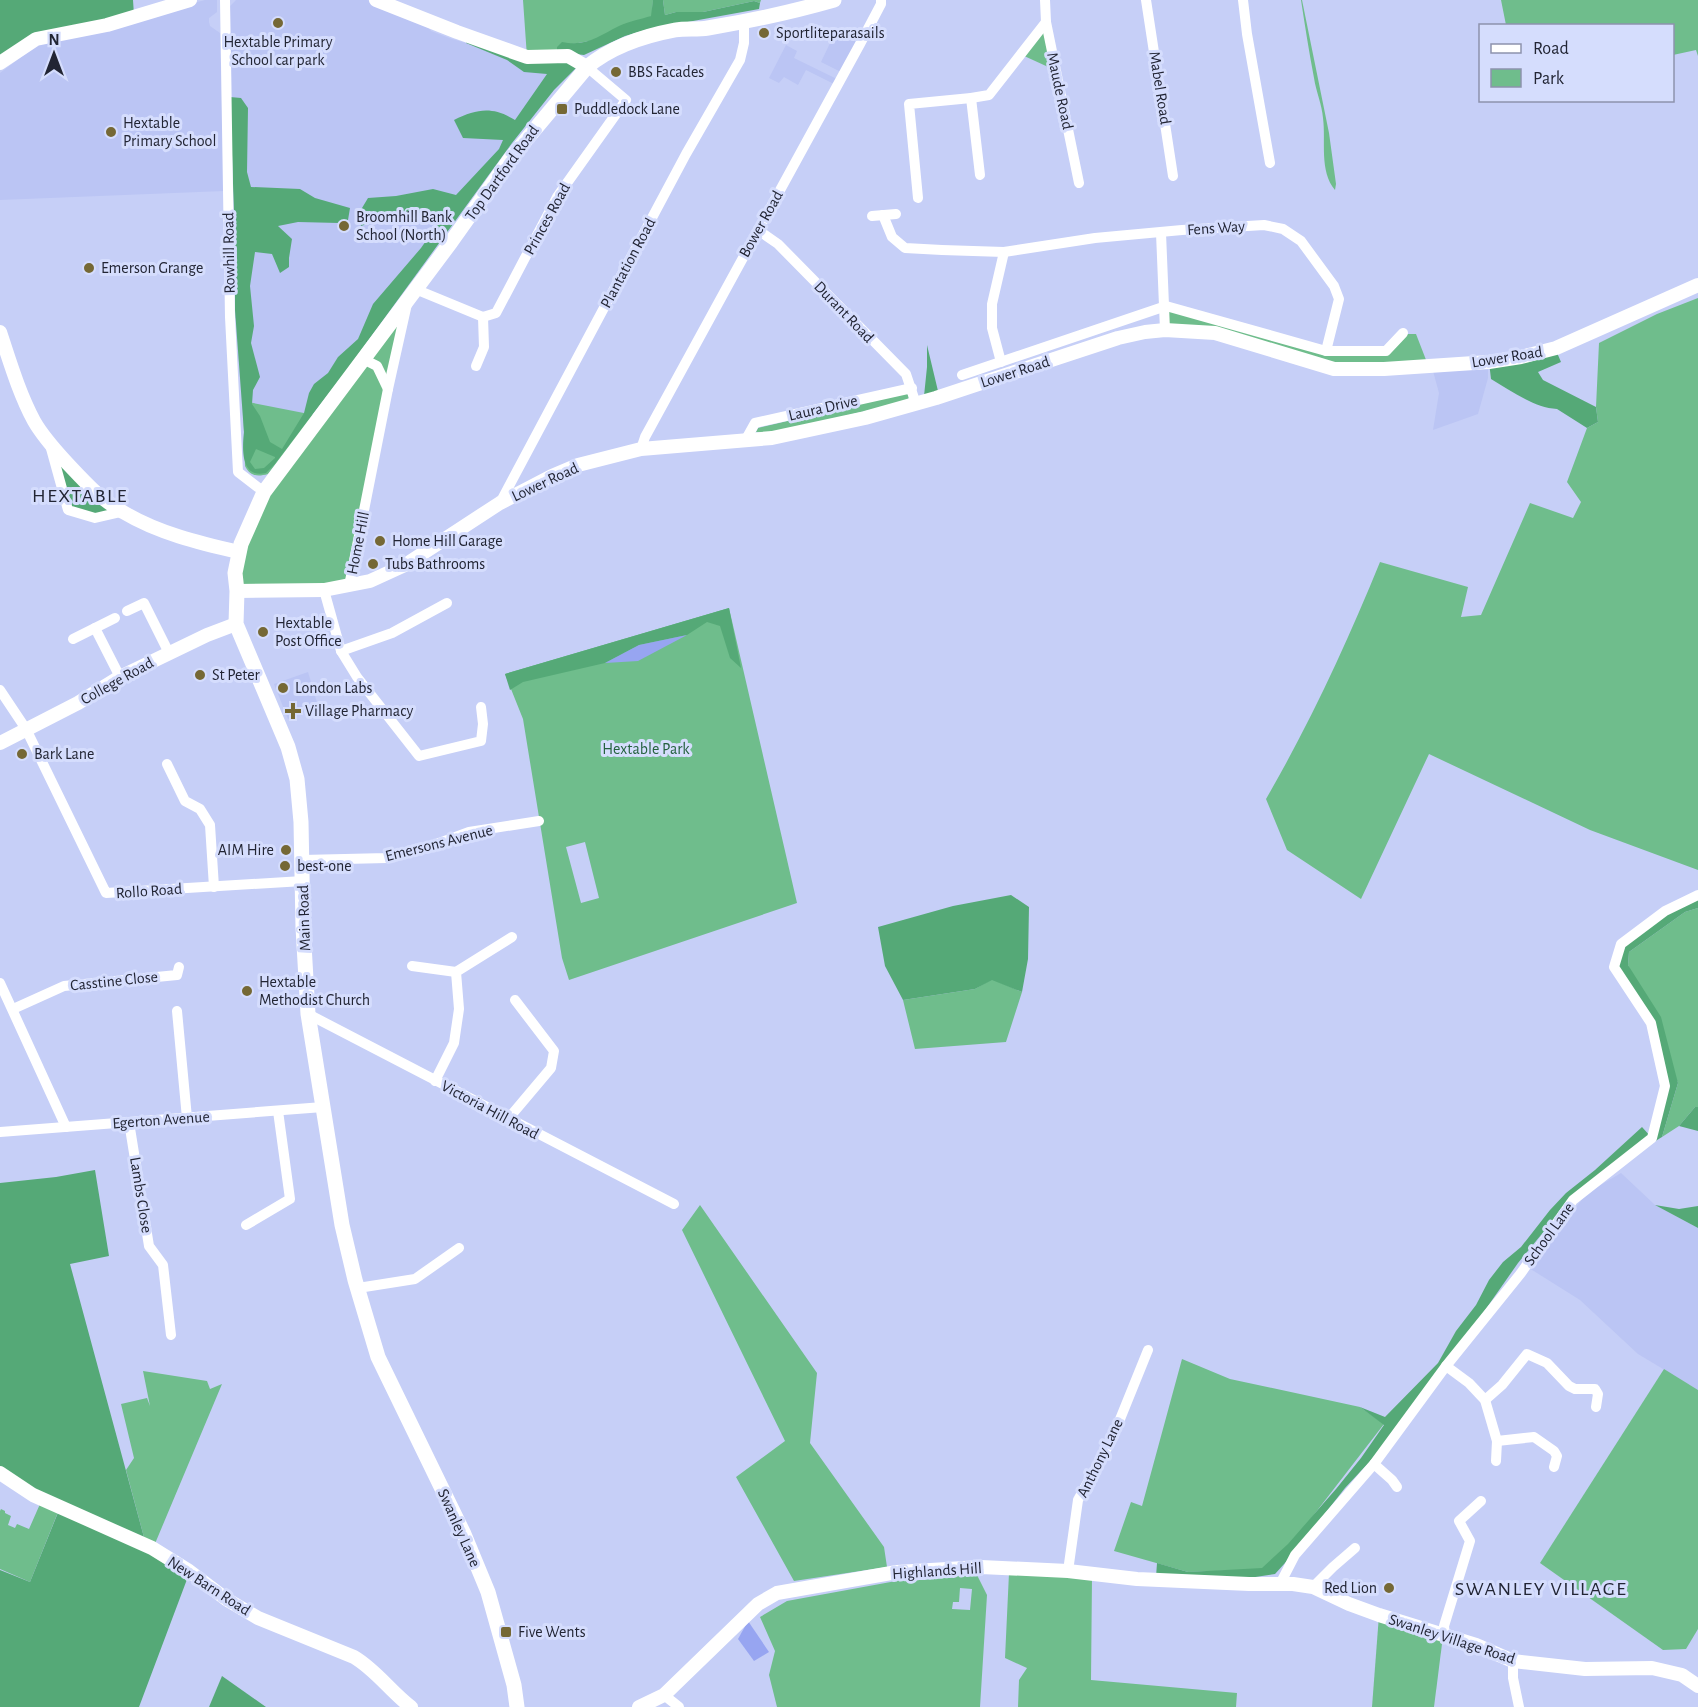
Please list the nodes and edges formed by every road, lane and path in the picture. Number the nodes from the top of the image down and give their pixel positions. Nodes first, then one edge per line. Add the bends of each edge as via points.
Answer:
1 (190, 0) edge
2 (225, 0) edge
3 (376, 0) edge
4 (834, 0) edge
5 (881, 0) edge
6 (1045, 0) edge
7 (1146, 0) edge
8 (1243, 0) edge
9 (744, 21) junction
10 (1046, 22) junction
11 (0, 63) edge
12 (587, 67) junction
13 (971, 98) junction
14 (1270, 163) dead end
15 (980, 175) dead end
16 (1173, 176) dead end
17 (1079, 183) dead end
18 (918, 198) dead end
19 (896, 214) dead end
20 (758, 230) junction
21 (1161, 233) junction
22 (1004, 252) junction
23 (1698, 285) edge
24 (412, 293) junction
25 (1166, 306) junction
26 (483, 317) junction
27 (1165, 330) junction
28 (0, 332) edge
29 (1404, 333) dead end
30 (1326, 351) junction
31 (363, 359) junction
32 (1001, 362) junction
33 (476, 366) dead end
34 (962, 375) dead end
35 (912, 388) junction
36 (388, 389) junction
37 (916, 404) junction
38 (746, 441) junction
39 (50, 444) junction
40 (641, 449) junction
41 (264, 492) junction
42 (500, 503) junction
43 (122, 512) junction
44 (239, 552) junction
45 (349, 586) junction
46 (324, 590) junction
47 (237, 591) junction
48 (447, 603) dead end
49 (127, 611) dead end
50 (115, 618) dead end
51 (236, 624) junction
52 (95, 628) junction
53 (73, 639) dead end
54 (341, 651) junction
55 (169, 653) junction
56 (120, 677) junction
57 (0, 690) edge
58 (481, 707) dead end
59 (26, 729) junction
60 (0, 743) edge
61 (167, 764) dead end
62 (539, 821) dead end
63 (302, 860) junction
64 (303, 881) junction
65 (214, 887) junction
66 (1698, 896) edge
67 (512, 937) dead end
68 (412, 966) dead end
69 (179, 967) dead end
70 (456, 972) junction
71 (0, 983) edge
72 (515, 1000) dead end
73 (13, 1009) junction
74 (177, 1011) dead end
75 (308, 1014) junction
76 (435, 1081) junction
77 (323, 1107) junction
78 (278, 1111) junction
79 (187, 1118) junction
80 (508, 1119) junction
81 (129, 1122) junction
82 (66, 1127) junction
83 (0, 1132) edge
84 (674, 1204) dead end
85 (246, 1225) dead end
86 (459, 1248) dead end
87 (358, 1288) junction
88 (171, 1335) dead end
89 (1148, 1350) dead end
90 (378, 1357) joint
91 (1446, 1366) junction
92 (1485, 1400) junction
93 (1596, 1407) dead end
94 (1497, 1441) junction
95 (1497, 1461) dead end
96 (1374, 1464) junction
97 (1554, 1467) dead end
98 (0, 1473) edge
99 (1397, 1487) dead end
100 (1481, 1501) dead end
101 (1355, 1548) dead end
102 (1068, 1571) junction
103 (1280, 1584) junction
104 (1313, 1587) junction
105 (1445, 1636) junction
106 (1513, 1661) junction
107 (1698, 1686) edge
108 (664, 1695) junction
109 (411, 1707) edge
110 (517, 1707) edge
111 (639, 1707) edge
112 (680, 1707) edge
113 (1519, 1707) edge

1 - 11 street via 108,25 36,39
2 - 41 street, Rowhill Road via 230,316 238,472
3 - 12 street via 527,57 568,56
4 - 9 main road, Top Dartford Road
5 - 20 street, Bower Road
6 - 10 street, Maude Road
7 - 16 street, Mabel Road
8 - 14 street
9 - 12 main road, Top Dartford Road via 647,36 617,47
9 - 42 street, Plantation Road via 740,60
10 - 13 street via 989,95
10 - 17 street, Maude Road
12 - 24 main road, Top Dartford Road via 525,139
12 - 26 street, Princes Road via 626,100 557,196 496,313
13 - 15 street
13 - 18 street via 909,104
19 - 22 street, Fens Way via 877,216 905,248
20 - 35 street, Durant Road via 778,244 906,374
20 - 40 street, Bower Road
21 - 22 street, Fens Way
21 - 25 street
21 - 30 street, Fens Way via 1270,226 1301,241 1339,299
22 - 32 street via 992,304 992,328
23 - 27 street, Lower Road via 1556,348 1489,362 1334,369 1236,338
24 - 26 street
24 - 31 main road, Top Dartford Road
24 - 36 street, Home Hill
25 - 27 street
25 - 30 street
25 - 32 street, Lower Road
26 - 33 street via 484,347
27 - 37 street, Lower Road via 1118,338
28 - 39 street via 35,423
29 - 30 street via 1386,351
31 - 36 street via 377,366
31 - 41 main road, Top Dartford Road
32 - 34 street, Lower Road
35 - 37 street, Durant Road
35 - 38 street, Laura Drive via 755,423
36 - 45 street, Home Hill
37 - 38 street, Lower Road
38 - 40 street, Lower Road
39 - 43 street via 91,489
39 - 43 street via 69,510 95,518
40 - 42 street, Lower Road via 579,465
41 - 44 main road, Top Dartford Road
42 - 45 street, Lower Road via 405,565
43 - 44 street via 195,542
44 - 47 main road, Top Dartford Road
45 - 46 street, Home Hill
46 - 47 street, Home Hill
46 - 54 street
47 - 51 main road, Main Road
48 - 54 street via 393,633
49 - 55 street via 144,603
50 - 52 street
51 - 55 street, College Road
51 - 63 main road, Main Road via 288,747 300,799
52 - 53 street
52 - 56 street
54 - 58 street via 418,756 481,741
55 - 56 street, College Road
56 - 59 street, College Road
57 - 59 street
59 - 60 street, College Road
59 - 65 street, Rollo Road via 106,893
61 - 65 street via 181,781 185,801 200,809 210,825
62 - 63 street, Emersons Avenue via 469,832 387,858
63 - 64 main road, Main Road
64 - 65 street, Rollo Road
64 - 75 main road, Main Road
66 - 91 street, School Lane via 1665,911 1621,944 1614,967 1651,1023 1665,1086 1652,1138 1573,1200 1521,1273
67 - 70 street
68 - 70 street
69 - 73 street, Casstine Close via 177,975 64,986
70 - 76 street via 459,1009 454,1043
71 - 73 street
72 - 80 street via 554,1051 551,1068
73 - 82 street
74 - 79 street
75 - 76 street, Victoria Hill Road
75 - 77 main road, Main Road
76 - 80 street, Victoria Hill Road
77 - 78 street, Egerton Avenue
77 - 87 main road, Main Road via 342,1225
78 - 79 street, Egerton Avenue
78 - 85 street via 291,1199
79 - 81 street, Egerton Avenue
80 - 84 street, Victoria Hill Road
81 - 82 street, Egerton Avenue
81 - 88 street, Lambs Close via 149,1246 163,1265
82 - 83 street, Egerton Avenue
86 - 87 street via 415,1279
87 - 90 main road, Main Road
89 - 102 street, Anthony Lane via 1112,1439 1078,1500
90 - 110 main road, Swanley Lane via 488,1592
91 - 92 street
91 - 96 street, School Lane
92 - 93 street via 1527,1354 1547,1363 1569,1386 1595,1389
92 - 94 street
94 - 95 street
94 - 97 street via 1534,1437 1554,1451
96 - 99 street
96 - 103 street, School Lane via 1294,1555
98 - 109 street, New Barn Road via 33,1495 152,1548 258,1618 354,1657
100 - 105 street via 1459,1521 1470,1542 1444,1626
101 - 104 street
102 - 103 street, Highlands Hill
102 - 108 street, Highlands Hill via 981,1567 897,1572 777,1593 758,1604
103 - 104 street, Swanley Village Road
104 - 105 street, Swanley Village Road via 1349,1604
105 - 106 street, Swanley Village Road
106 - 107 street, Swanley Village Road via 1585,1669 1652,1668 1682,1675
106 - 113 street
108 - 111 street, Highlands Hill
108 - 112 street

